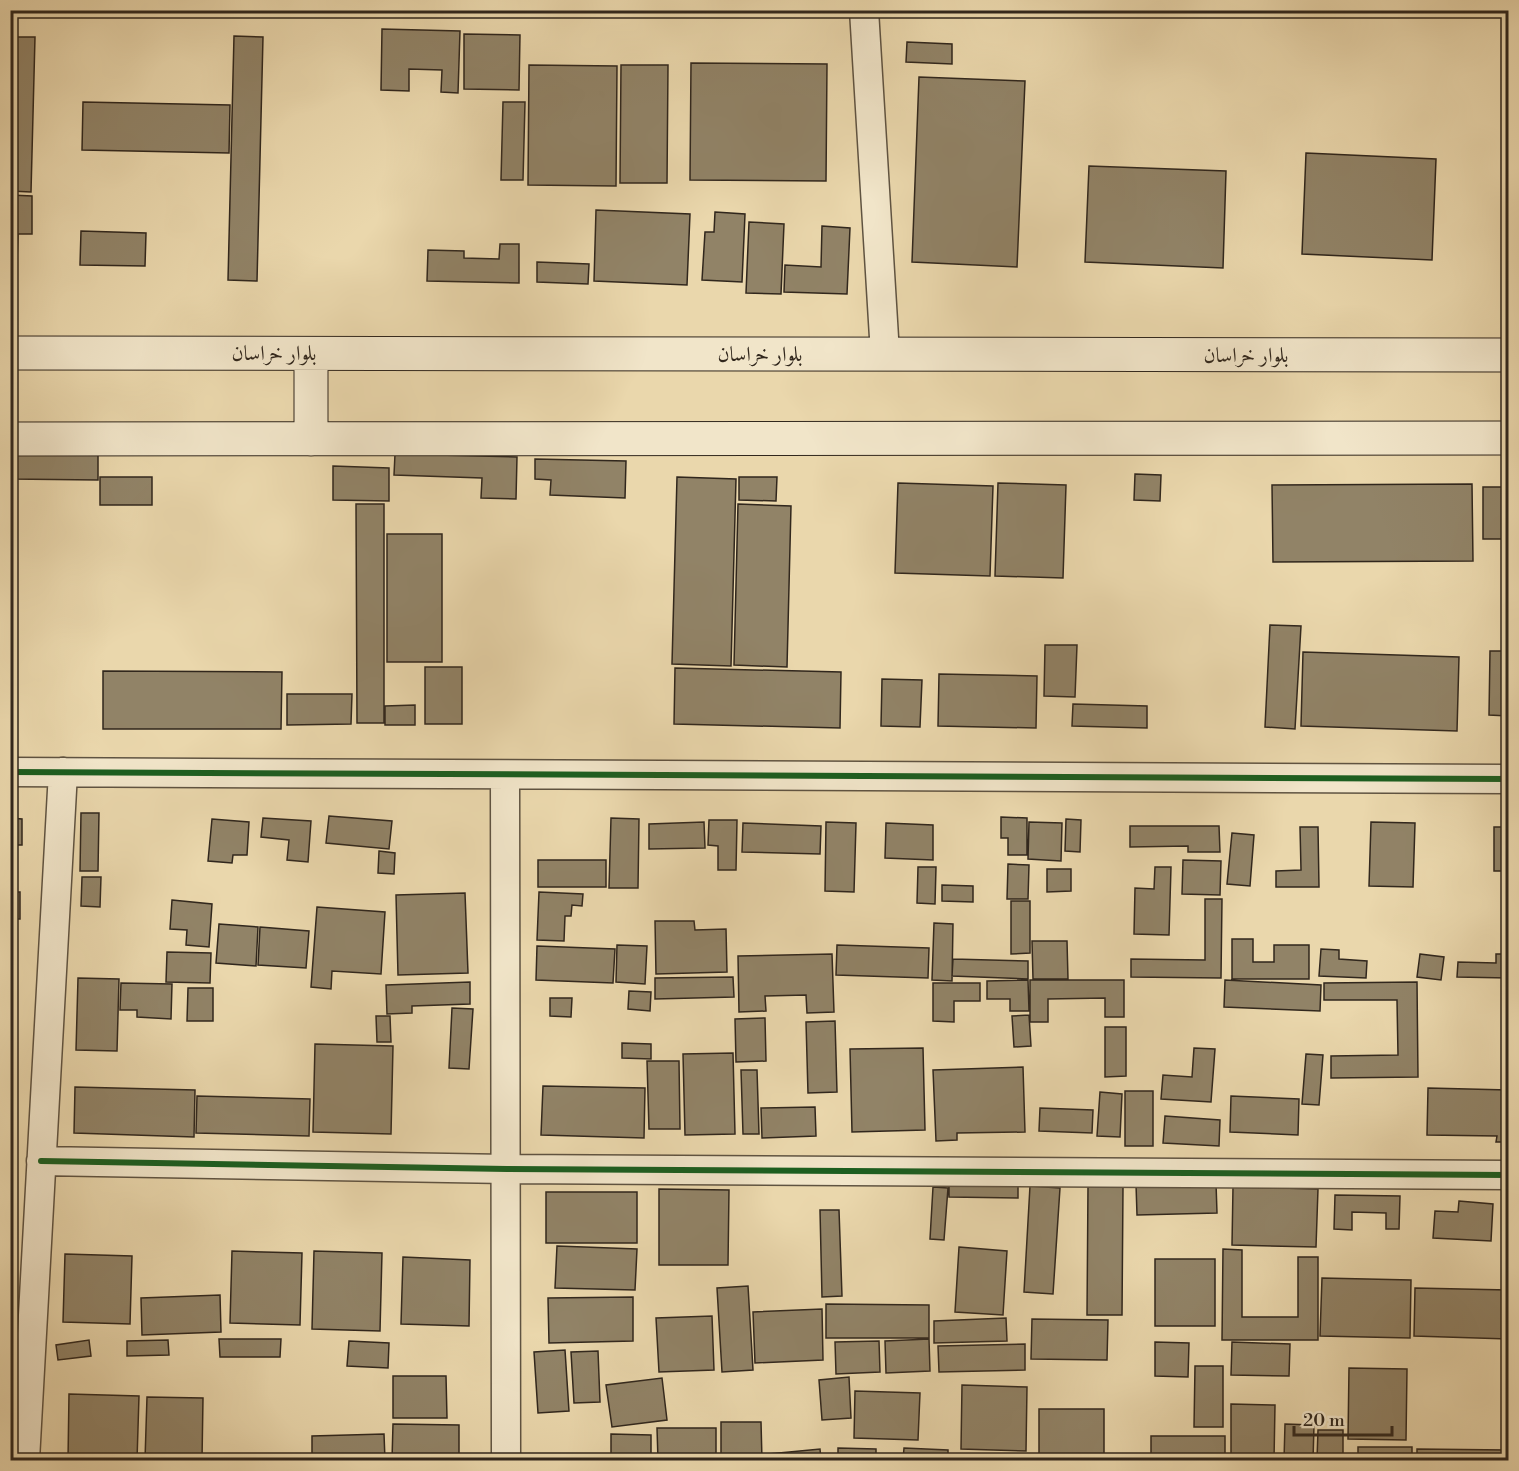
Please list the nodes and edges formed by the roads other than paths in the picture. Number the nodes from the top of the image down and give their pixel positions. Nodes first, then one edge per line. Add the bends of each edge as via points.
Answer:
1 (864, 10) edge
2 (10, 353) edge
3 (311, 354) junction
4 (885, 354) junction
5 (1509, 355) edge
6 (1509, 438) edge
7 (10, 439) edge
8 (311, 439) junction
9 (10, 772) edge
10 (63, 772) junction
11 (506, 776) junction
12 (1509, 779) edge
13 (41, 1161) junction
14 (507, 1169) junction
15 (1509, 1175) edge
16 (25, 1461) edge
17 (506, 1461) edge

1 - 4 street
2 - 3 main road, بلوار خراسان
3 - 4 main road, بلوار خراسان
3 - 8 main road
4 - 5 main road, بلوار خراسان
6 - 8 main road
7 - 8 main road
9 - 10 street
10 - 11 street
10 - 13 street
11 - 12 street
11 - 14 street
13 - 14 street
13 - 16 street
14 - 15 street
14 - 17 street

